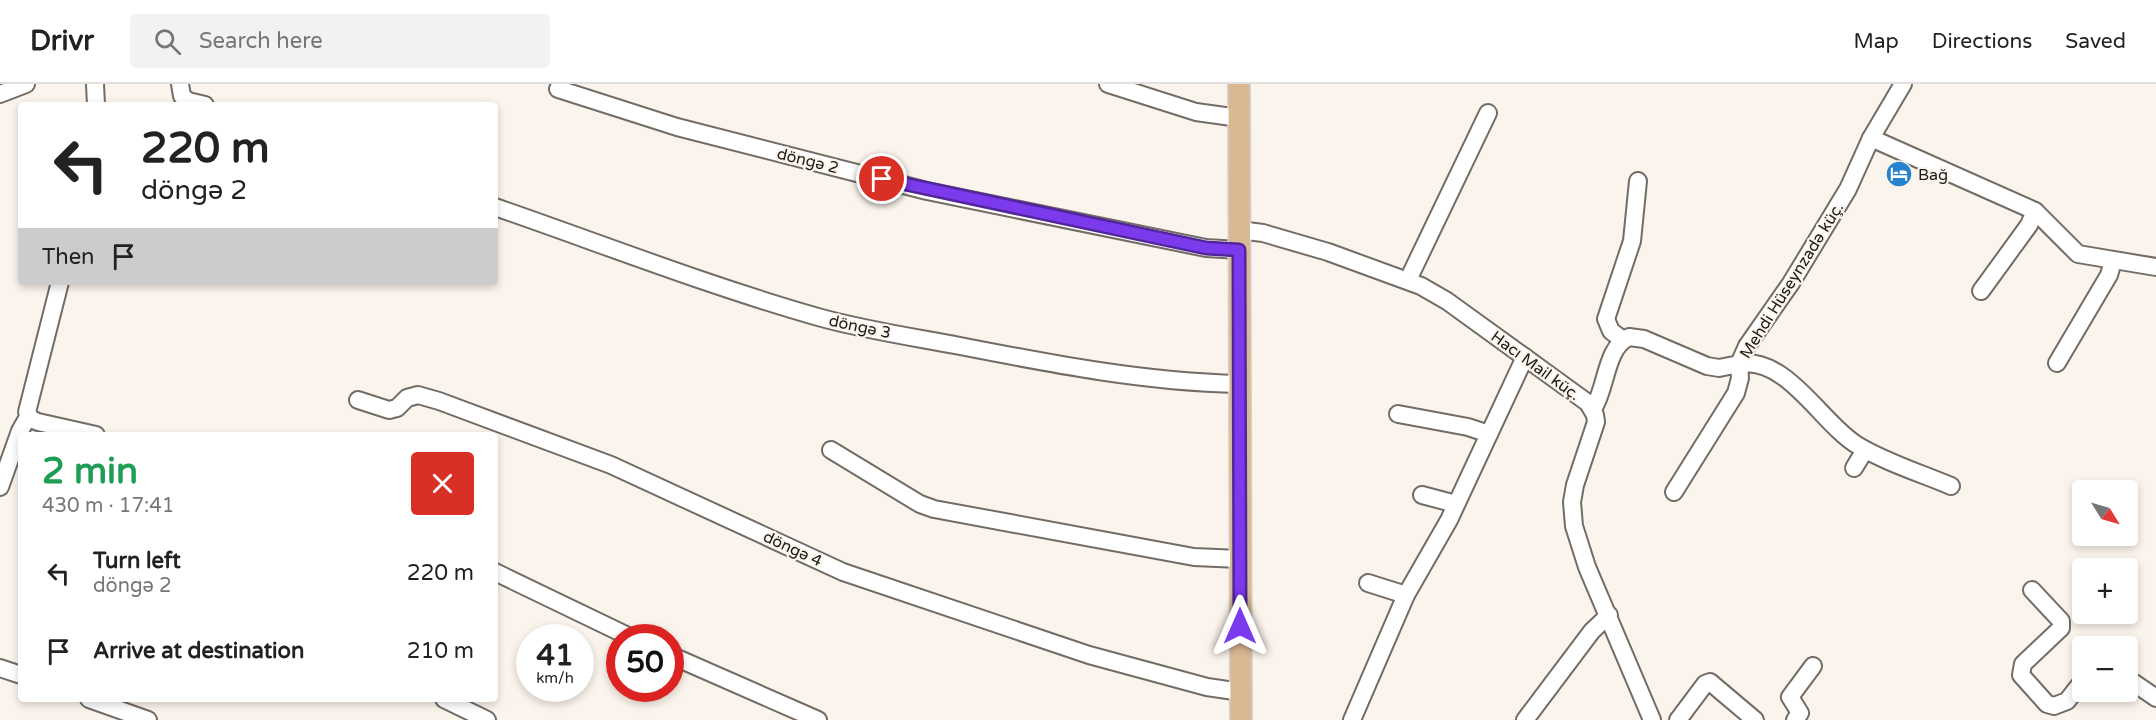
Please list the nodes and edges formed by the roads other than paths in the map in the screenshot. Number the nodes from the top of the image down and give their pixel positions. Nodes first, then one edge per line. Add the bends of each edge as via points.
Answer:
1 (26, 84) edge
2 (95, 84) edge
3 (180, 84) edge
4 (1108, 84) edge
5 (1239, 84) edge
6 (1903, 84) edge
7 (558, 89) dead end
8 (0, 94) edge
9 (96, 102) edge
10 (192, 102) edge
11 (1488, 113) dead end
12 (1239, 118) junction
13 (1871, 138) junction
14 (1638, 181) dead end
15 (498, 208) edge
16 (2035, 211) junction
17 (1239, 240) junction
18 (2113, 261) junction
19 (2156, 267) edge
20 (1408, 280) junction
21 (59, 285) edge
22 (1981, 291) dead end
23 (1623, 340) junction
24 (1525, 357) junction
25 (2057, 363) dead end
26 (1739, 364) junction
27 (1239, 384) junction
28 (358, 400) dead end
29 (1593, 409) junction
30 (1398, 414) dead end
31 (28, 417) junction
32 (22, 432) edge
33 (81, 432) edge
34 (1489, 434) junction
35 (18, 442) edge
36 (831, 450) dead end
37 (1865, 450) junction
38 (1854, 468) dead end
39 (1951, 486) dead end
40 (0, 488) edge
41 (1674, 492) dead end
42 (1422, 495) dead end
43 (1456, 504) junction
44 (1240, 559) junction
45 (498, 573) edge
46 (1368, 583) dead end
47 (2032, 590) dead end
48 (1406, 595) junction
49 (1609, 615) junction
50 (606, 625) edge
51 (684, 661) edge
52 (1813, 666) dead end
53 (0, 668) edge
54 (18, 674) edge
55 (2138, 686) edge
56 (1241, 692) junction
57 (2072, 695) edge
58 (2156, 698) edge
59 (97, 702) edge
60 (450, 702) edge
61 (148, 720) edge
62 (487, 720) edge
63 (818, 720) edge
64 (1241, 720) edge
65 (1352, 720) edge
66 (1525, 720) edge
67 (1652, 720) edge
68 (1678, 720) edge
69 (1755, 720) edge
70 (1795, 720) edge

1 - 8 street
2 - 9 street
3 - 10 street via 182,96
4 - 12 street via 1196,112
5 - 12 main road
6 - 13 street, Mehdi Hüseynzadə küç.
7 - 17 street, döngə 2 via 676,127 927,191 1206,248
11 - 20 street
12 - 17 main road
13 - 16 street
13 - 26 street, Mehdi Hüseynzadə küç. via 1848,189
14 - 23 street via 1632,241 1606,319 1611,332
15 - 27 street, döngə 3 via 639,258 854,325 1138,377
16 - 18 street via 2072,250
16 - 22 street
17 - 20 street, Hacı Mail küç. via 1263,233
17 - 27 main road
18 - 19 street
18 - 25 street via 2109,275
20 - 24 street, Hacı Mail küç. via 1434,293
21 - 31 street via 28,397
23 - 26 street, Mehdi Hüseynzadə küç. via 1644,339 1707,366
23 - 29 street
24 - 29 street, Hacı Mail küç.
24 - 34 street
26 - 37 street via 1753,362 1765,366 1805,395 1848,439
26 - 41 street via 1736,393
27 - 44 main road
28 - 56 street, döngə 4 via 389,410 418,395 439,400 611,465 843,572 1089,655
29 - 49 street, Hacı Mail küç. via 1595,430 1575,485 1572,515 1578,542
30 - 34 street
31 - 32 street
31 - 33 street
34 - 43 street
35 - 40 street
36 - 44 street via 934,509 1194,557
37 - 38 street
37 - 39 street
42 - 43 street
43 - 48 street
44 - 56 main road
45 - 50 street
46 - 48 street
47 - 57 street via 2061,621 2061,628 2023,664 2021,675 2047,704 2054,706
48 - 65 street
49 - 66 street
49 - 67 street, Hacı Mail küç.
51 - 63 street
52 - 70 street via 1791,697 1800,712
53 - 54 street
55 - 58 street
56 - 64 main road
59 - 61 street
60 - 62 street
68 - 69 street via 1710,682

